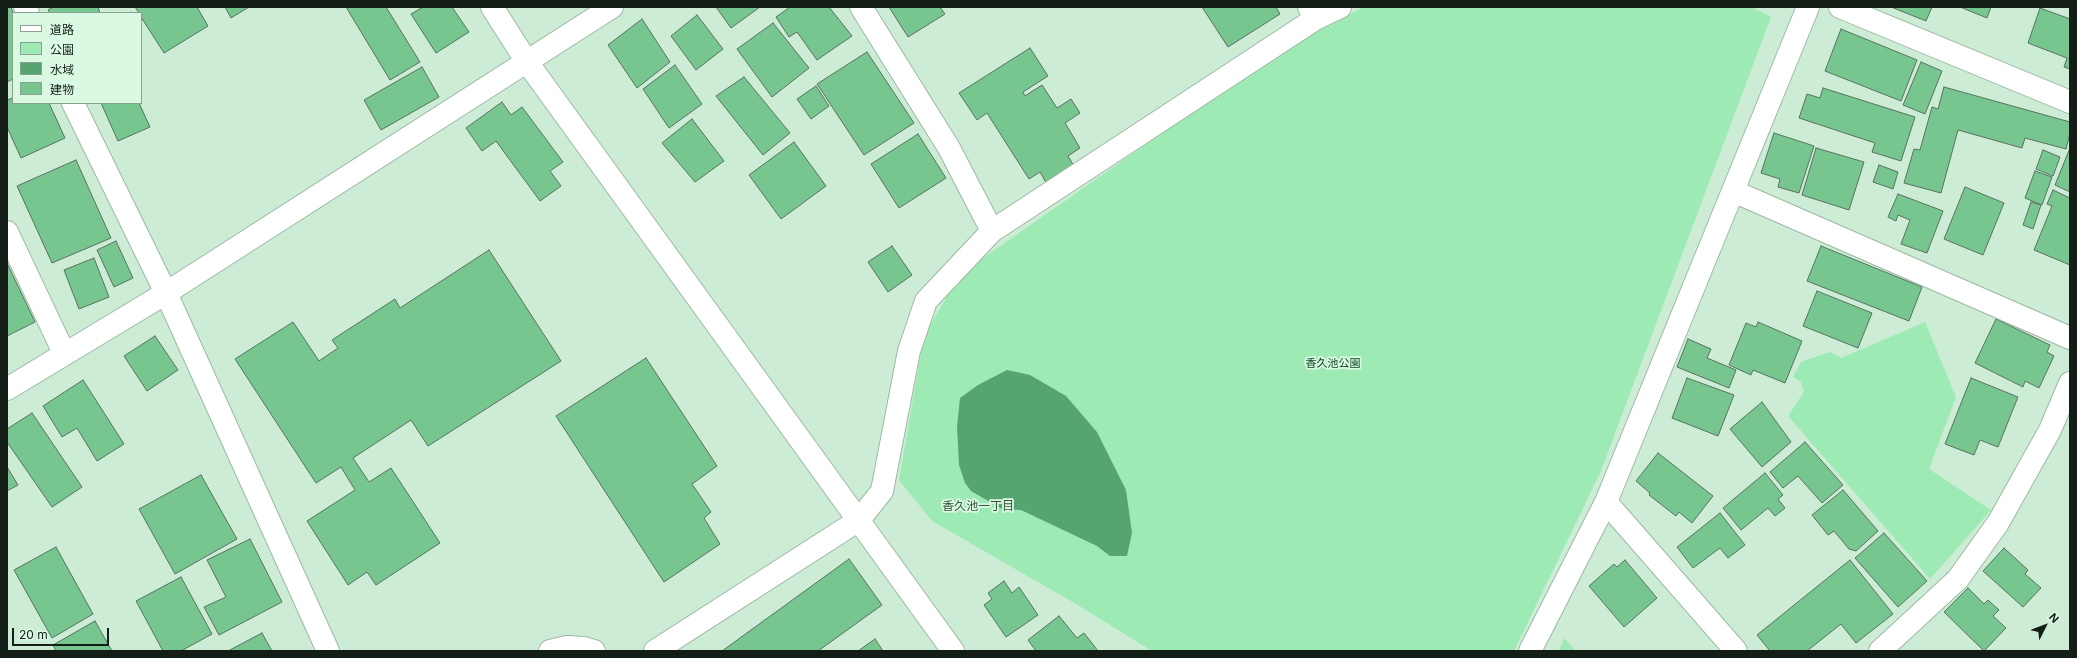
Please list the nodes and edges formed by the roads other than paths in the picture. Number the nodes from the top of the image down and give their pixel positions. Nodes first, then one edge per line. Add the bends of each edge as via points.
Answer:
1 (492, 7) edge
2 (612, 7) edge
3 (861, 7) edge
4 (1340, 7) edge
5 (1808, 7) edge
6 (1840, 7) edge
7 (1312, 13) edge
8 (527, 62) junction
9 (2070, 102) edge
10 (72, 104) edge
11 (1733, 191) junction
12 (992, 231) junction
13 (7, 232) edge
14 (166, 293) junction
15 (2070, 338) edge
16 (64, 353) junction
17 (2070, 383) edge
18 (7, 388) edge
19 (1606, 502) junction
20 (858, 520) junction
21 (328, 651) edge
22 (550, 651) edge
23 (594, 651) edge
24 (655, 651) edge
25 (953, 651) edge
26 (1530, 651) edge
27 (1736, 651) edge
28 (1880, 651) edge

1 - 8 street
2 - 8 street
3 - 12 street via 949,148
4 - 7 street
5 - 11 street
6 - 9 street
7 - 12 street
8 - 14 street
8 - 20 street
10 - 14 street
11 - 15 street
11 - 19 street
12 - 20 street via 926,301 909,351 882,491
13 - 16 street
14 - 16 street
14 - 21 street
16 - 18 street
17 - 28 street via 2050,430 1998,523 1958,579
19 - 26 street
19 - 27 street
20 - 24 street
20 - 25 street
22 - 23 street via 567,647

